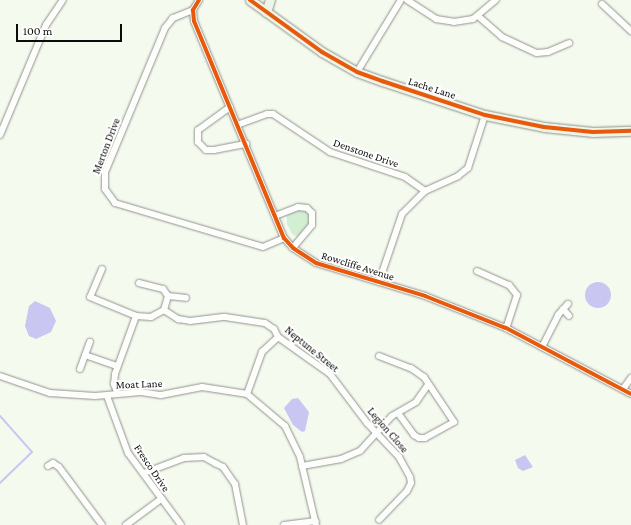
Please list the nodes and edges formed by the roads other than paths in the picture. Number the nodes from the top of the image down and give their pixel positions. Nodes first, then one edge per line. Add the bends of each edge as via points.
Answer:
1 (63, 0) edge
2 (199, 0) edge
3 (250, 0) edge
4 (270, 0) edge
5 (401, 0) edge
6 (407, 0) edge
7 (496, 0) edge
8 (602, 4) dead end
9 (193, 10) junction
10 (266, 12) junction
11 (478, 16) junction
12 (631, 31) edge
13 (569, 43) dead end
14 (357, 72) junction
15 (230, 107) junction
16 (485, 114) junction
17 (238, 125) junction
18 (631, 131) edge
19 (0, 135) edge
20 (246, 144) junction
21 (425, 191) junction
22 (275, 216) junction
23 (284, 238) junction
24 (293, 248) junction
25 (102, 268) dead end
26 (477, 271) dead end
27 (379, 282) junction
28 (139, 283) dead end
29 (168, 296) junction
30 (186, 298) dead end
31 (568, 304) dead end
32 (164, 310) junction
33 (563, 310) junction
34 (136, 316) junction
35 (569, 316) dead end
36 (506, 328) junction
37 (278, 337) junction
38 (90, 342) dead end
39 (542, 347) junction
40 (85, 355) junction
41 (379, 356) dead end
42 (117, 366) junction
43 (80, 369) dead end
44 (0, 376) edge
45 (631, 378) edge
46 (428, 385) junction
47 (623, 390) junction
48 (117, 392) junction
49 (345, 392) joint
50 (247, 394) junction
51 (631, 394) edge
52 (107, 396) junction
53 (398, 413) junction
54 (376, 433) junction
55 (48, 466) dead end
56 (302, 466) junction
57 (144, 473) junction
58 (162, 499) junction
59 (379, 520) dead end
60 (316, 523) edge
61 (102, 525) edge
62 (126, 525) edge
63 (181, 525) edge
64 (243, 525) edge
65 (284, 525) edge

1 - 19 street via 46,24
2 - 9 street
3 - 10 street, Lache Lane
4 - 10 street
5 - 14 street
6 - 11 street via 436,20 464,21
7 - 11 street
8 - 12 street
9 - 15 street, Rowcliffe Avenue via 194,21
9 - 23 street, Merton Drive via 173,18 165,28 105,172 105,189 115,203 263,247
10 - 14 street, Lache Lane via 322,52
11 - 13 street via 502,37 537,53 548,52
14 - 16 street, Lache Lane
15 - 17 street, Rowcliffe Avenue
15 - 20 street via 198,130 198,142 206,150
16 - 18 street, Lache Lane via 544,127 593,132
16 - 21 street via 468,168 458,176
17 - 20 street, Rowcliffe Avenue
17 - 21 street, Denstone Drive via 273,114 330,152 405,177
20 - 22 street, Rowcliffe Avenue
21 - 27 street via 402,214
22 - 23 street, Rowcliffe Avenue
22 - 24 street via 298,207 307,208 312,214 312,225
23 - 24 street, Rowcliffe Avenue
24 - 27 street, Rowcliffe Avenue via 316,263
25 - 34 street via 90,297
26 - 36 street via 509,285 517,295
27 - 36 street, Rowcliffe Avenue via 425,296
28 - 29 street via 163,289
29 - 30 street
29 - 32 street
31 - 33 street
32 - 34 street via 151,317
32 - 37 street, Neptune Street via 178,319 190,321 225,317 253,320 274,329
33 - 35 street
33 - 39 street
34 - 42 street
36 - 39 street, Rowcliffe Avenue
37 - 49 street, Neptune Street via 330,374
37 - 50 street via 262,352
38 - 40 street
39 - 47 street, Rowcliffe Avenue
40 - 42 street
40 - 43 street
41 - 46 street via 412,368 424,377
42 - 48 street via 114,384
44 - 52 street, Moat Lane via 50,393
45 - 47 street
46 - 53 street via 416,402
46 - 53 street via 454,422 426,438 419,438
47 - 51 street, Rowcliffe Avenue
48 - 50 street, Moat Lane via 161,395 202,387
48 - 52 street, Moat Lane
49 - 54 street, Legion Close
50 - 56 street via 285,426
52 - 57 street, Fresco Drive via 128,452
53 - 54 street
54 - 56 street via 367,445 351,456
54 - 59 street, Legion Close via 386,440 402,462 411,483 405,494
55 - 61 street via 53,463 59,467
56 - 60 street
57 - 58 street, Fresco Drive
57 - 64 street via 184,458 204,457 215,462 223,467 235,484
58 - 62 street
58 - 63 street, Fresco Drive
60 - 65 street

